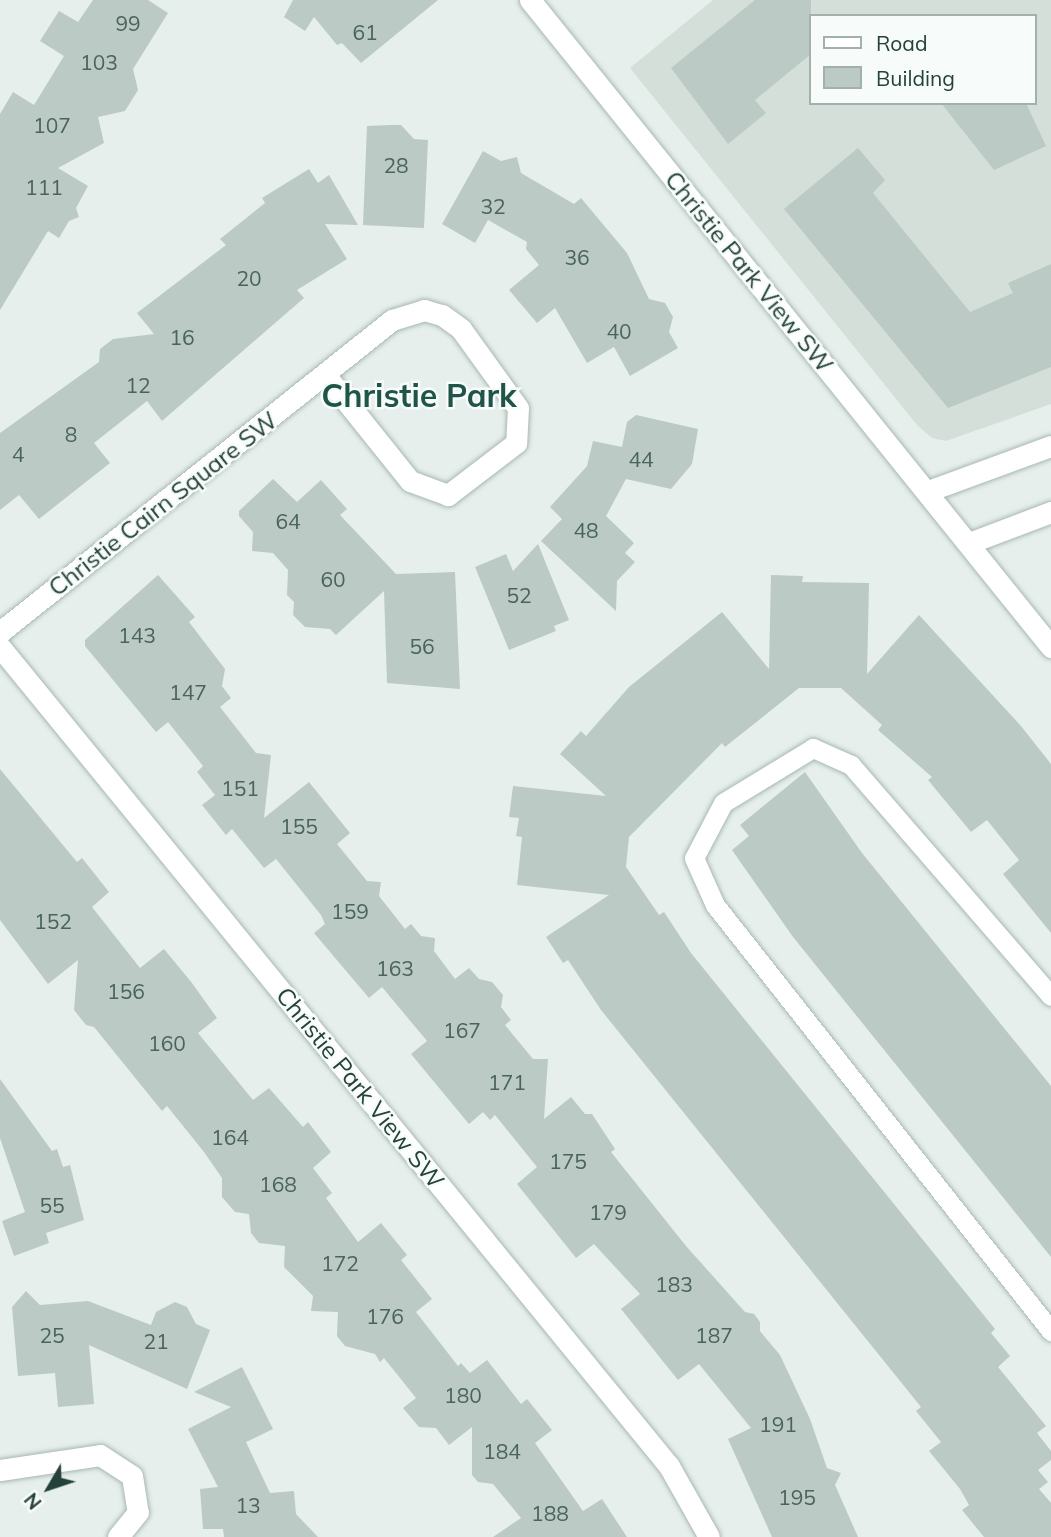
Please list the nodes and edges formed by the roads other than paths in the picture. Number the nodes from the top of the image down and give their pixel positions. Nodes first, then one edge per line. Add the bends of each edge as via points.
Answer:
1 (530, 0) edge
2 (326, 376) junction
3 (1051, 446) edge
4 (928, 491) junction
5 (1051, 512) edge
6 (968, 543) junction
7 (0, 632) edge
8 (0, 647) edge
9 (1051, 647) edge
10 (1051, 996) edge
11 (1051, 1331) edge
12 (0, 1471) edge
13 (118, 1537) edge
14 (709, 1537) edge

1 - 4 street, Christie Park View SW
2 - 2 street, Christie Cairn Square SW via 410,481 422,486 448,495 516,443 519,408 460,329 442,315 424,310 392,320
2 - 7 street, Christie Cairn Square SW
3 - 4 street
4 - 6 street, Christie Park View SW
5 - 6 street
6 - 9 street, Christie Park View SW
8 - 14 street, Christie Park View SW via 669,1466
10 - 11 lane via 851,765 813,748 723,803 694,858 715,905
12 - 13 street via 100,1455 132,1476 138,1512

